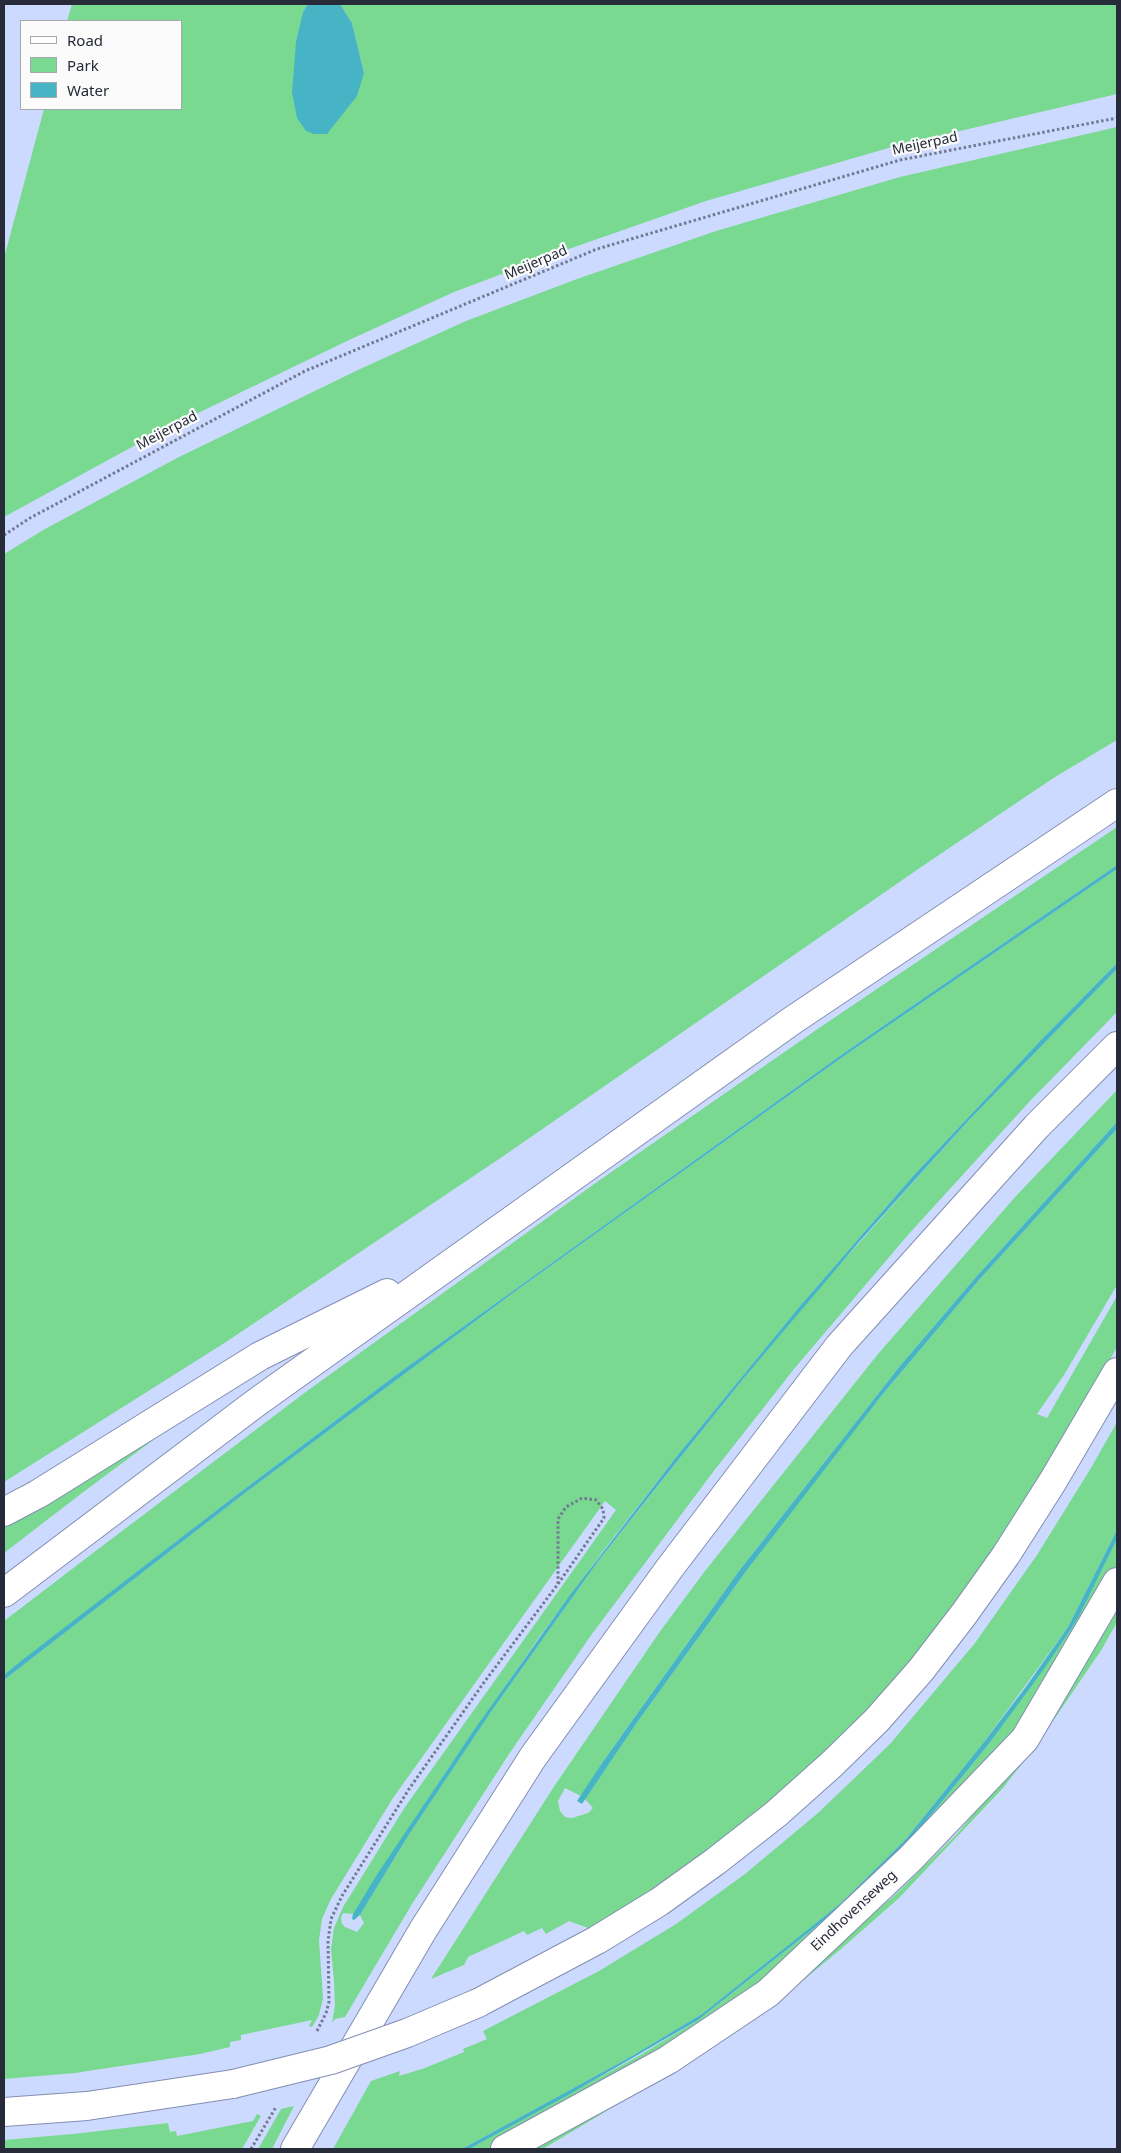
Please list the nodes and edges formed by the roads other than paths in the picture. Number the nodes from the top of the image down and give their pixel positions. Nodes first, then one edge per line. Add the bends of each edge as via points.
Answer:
1 (1117, 803) edge
2 (1117, 1046) edge
3 (456, 1260) junction
4 (1117, 1372) edge
5 (4, 1512) edge
6 (1117, 1582) edge
7 (4, 1593) edge
8 (4, 2112) edge
9 (294, 2149) edge
10 (505, 2149) edge

1 - 3 main road via 794,1020
2 - 9 main road via 1037,1126 838,1346 669,1568 533,1757 424,1930
3 - 5 main road via 260,1356
3 - 7 main road via 249,1408
4 - 8 main road, bridge via 1053,1480 975,1599 921,1670 870,1726 776,1814 659,1902 597,1940 478,2003 332,2060 233,2084 87,2106
6 - 10 main road, Eindhovenseweg via 1025,1740 910,1859 768,1993 668,2060

